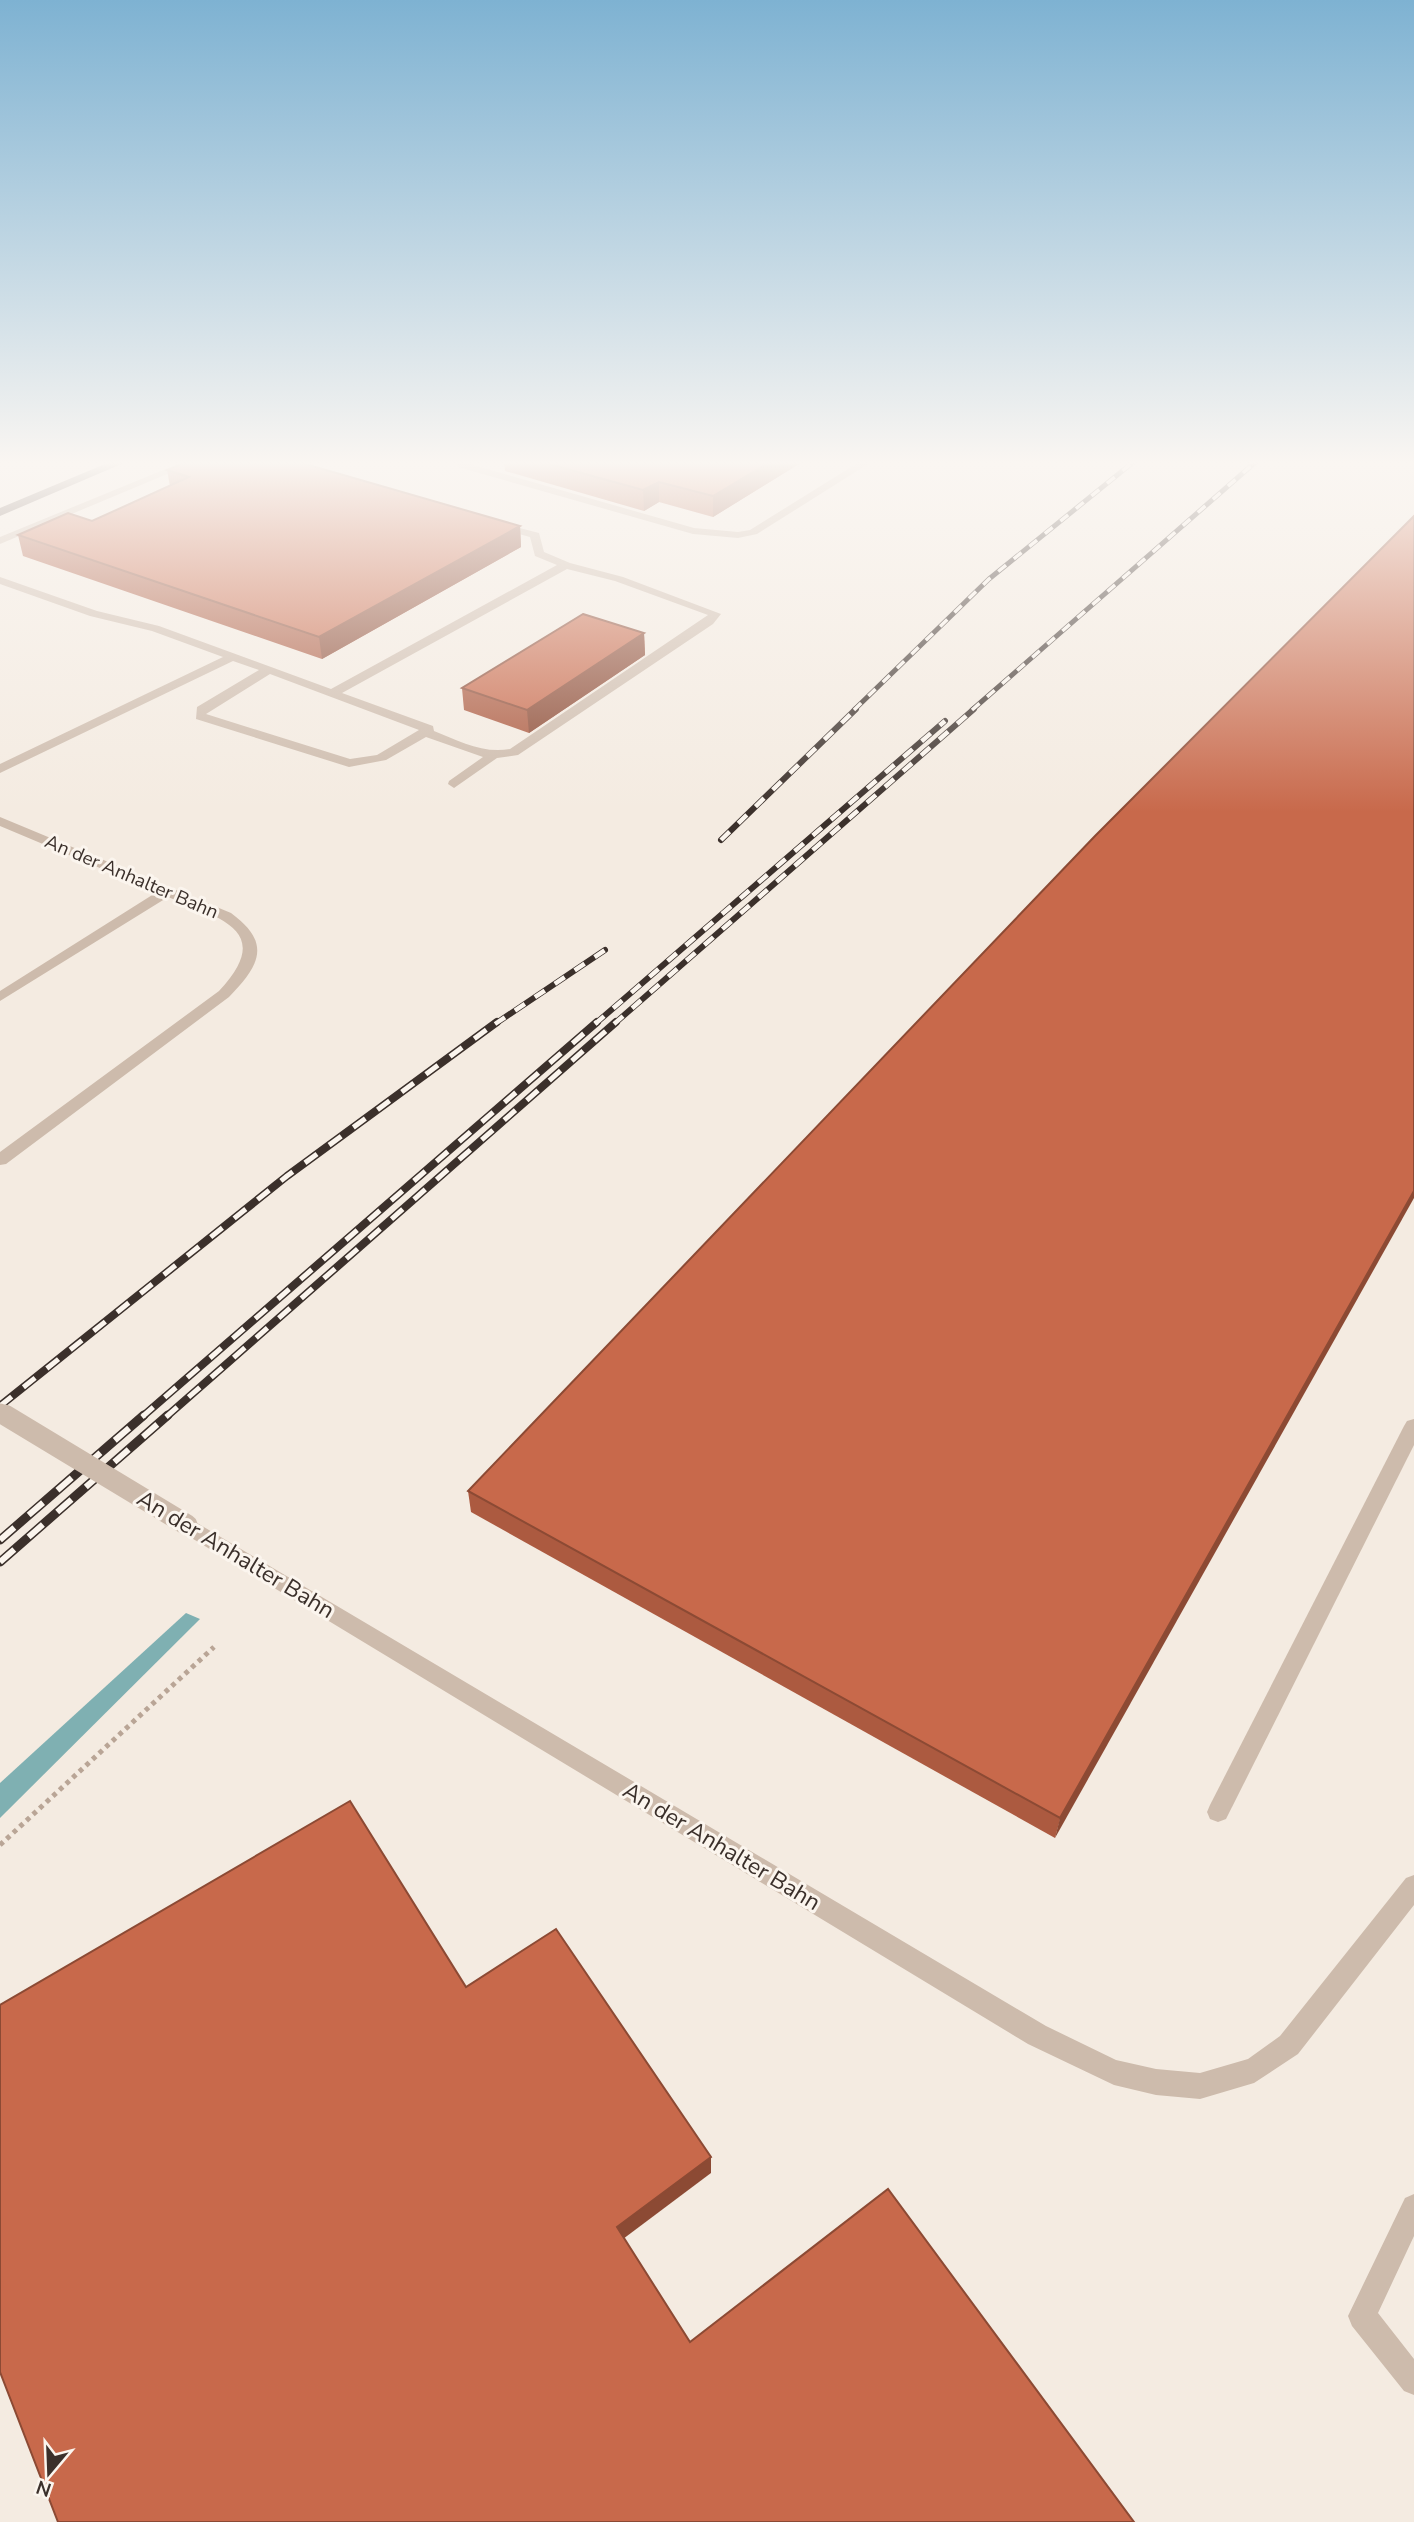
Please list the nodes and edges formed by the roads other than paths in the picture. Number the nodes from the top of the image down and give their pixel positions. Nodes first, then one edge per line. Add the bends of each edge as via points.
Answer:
1 (545, 577) edge
2 (610, 577) edge
3 (0, 580) edge
4 (232, 657) junction
5 (268, 670) junction
6 (332, 694) junction
7 (425, 732) junction
8 (493, 755) junction
9 (0, 769) edge
10 (454, 784) dead end
11 (0, 821) edge
12 (169, 890) junction
13 (0, 997) edge
14 (0, 1160) edge
15 (0, 1412) edge
16 (1414, 1426) edge
17 (1218, 1812) dead end
18 (1414, 1886) edge
19 (1414, 2207) edge
20 (1414, 2381) edge

1 - 6 street
2 - 8 street via 715,614 514,752
3 - 4 street
4 - 5 street
4 - 9 street
5 - 6 street
5 - 7 street via 211,702 200,716 349,763 381,759
6 - 7 street via 429,729
7 - 8 street
8 - 10 street
11 - 12 street, An der Anhalter Bahn
12 - 13 street
12 - 14 street, An der Anhalter Bahn via 239,924 252,949 241,977 206,1009
15 - 18 street, An der Anhalter Bahn, bridge via 1037,2035 1114,2072 1156,2082 1200,2085 1254,2070 1289,2045
16 - 17 street
19 - 20 street via 1362,2316

